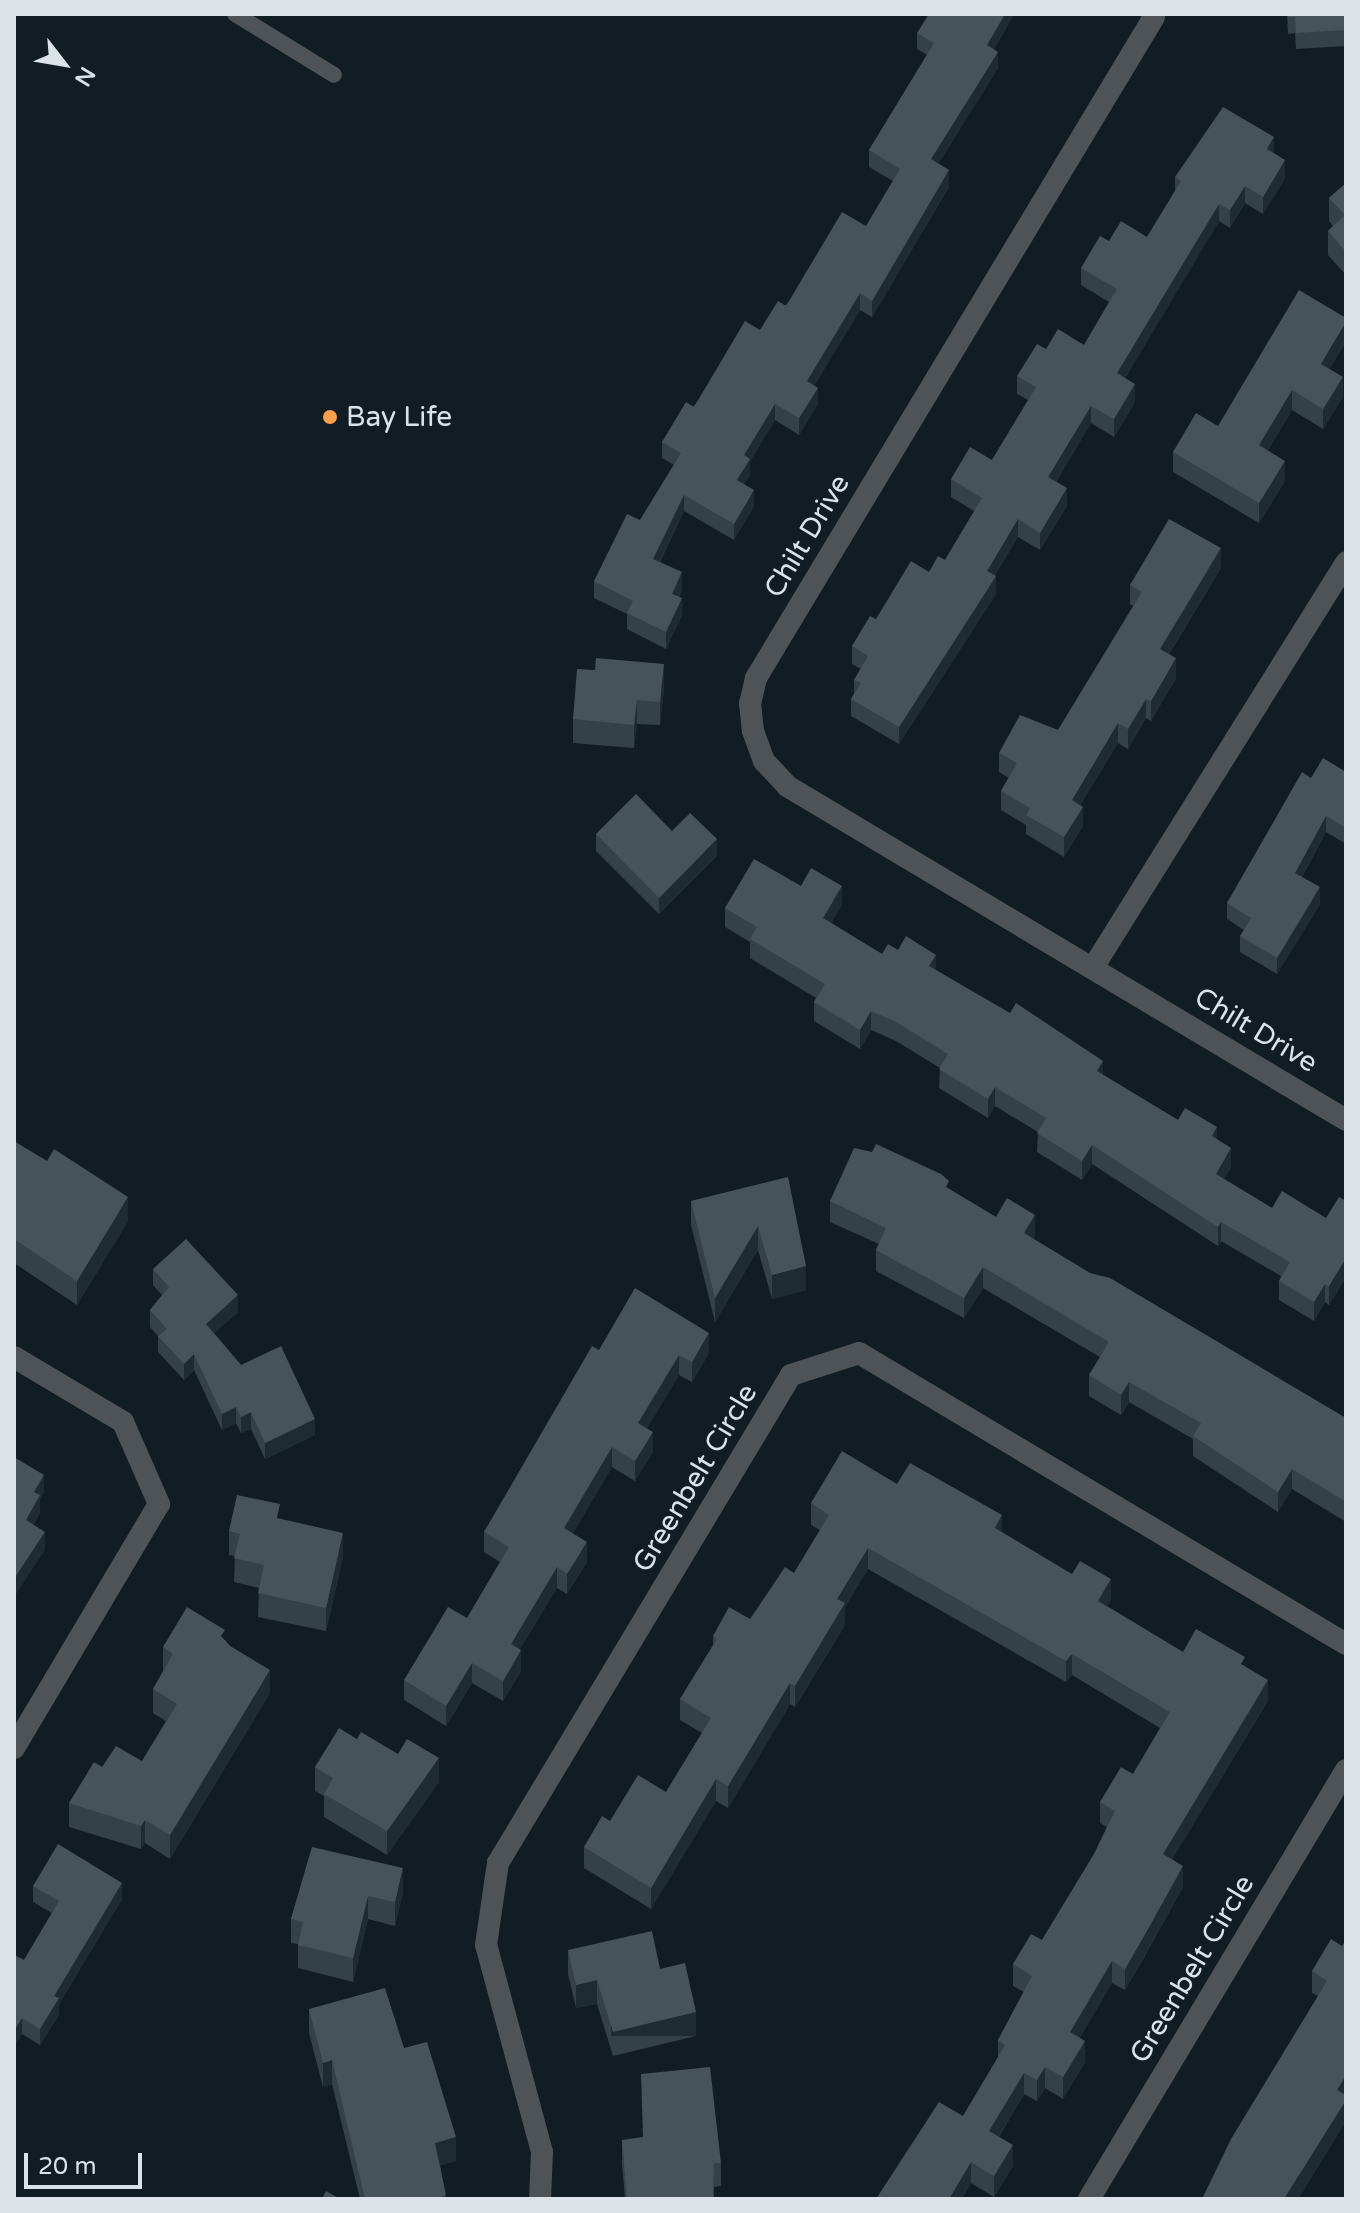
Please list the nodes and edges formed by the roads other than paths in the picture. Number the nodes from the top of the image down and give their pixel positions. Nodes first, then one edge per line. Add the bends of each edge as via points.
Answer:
1 (235, 14) edge
2 (1154, 17) dead end
3 (334, 75) dead end
4 (1346, 562) edge
5 (1094, 966) junction
6 (1346, 1120) edge
7 (14, 1357) edge
8 (1346, 1644) edge
9 (14, 1748) edge
10 (1346, 1770) edge
11 (540, 2199) edge
12 (1089, 2199) edge

1 - 3 lane
2 - 5 street, Chilt Drive via 756,678 750,703 764,761 787,786
4 - 5 street
5 - 6 street, Chilt Drive
7 - 9 street via 123,1422 159,1504
8 - 11 street, Greenbelt Circle via 859,1353 791,1375 498,1863 486,1945 542,2152
10 - 12 street, Greenbelt Circle

